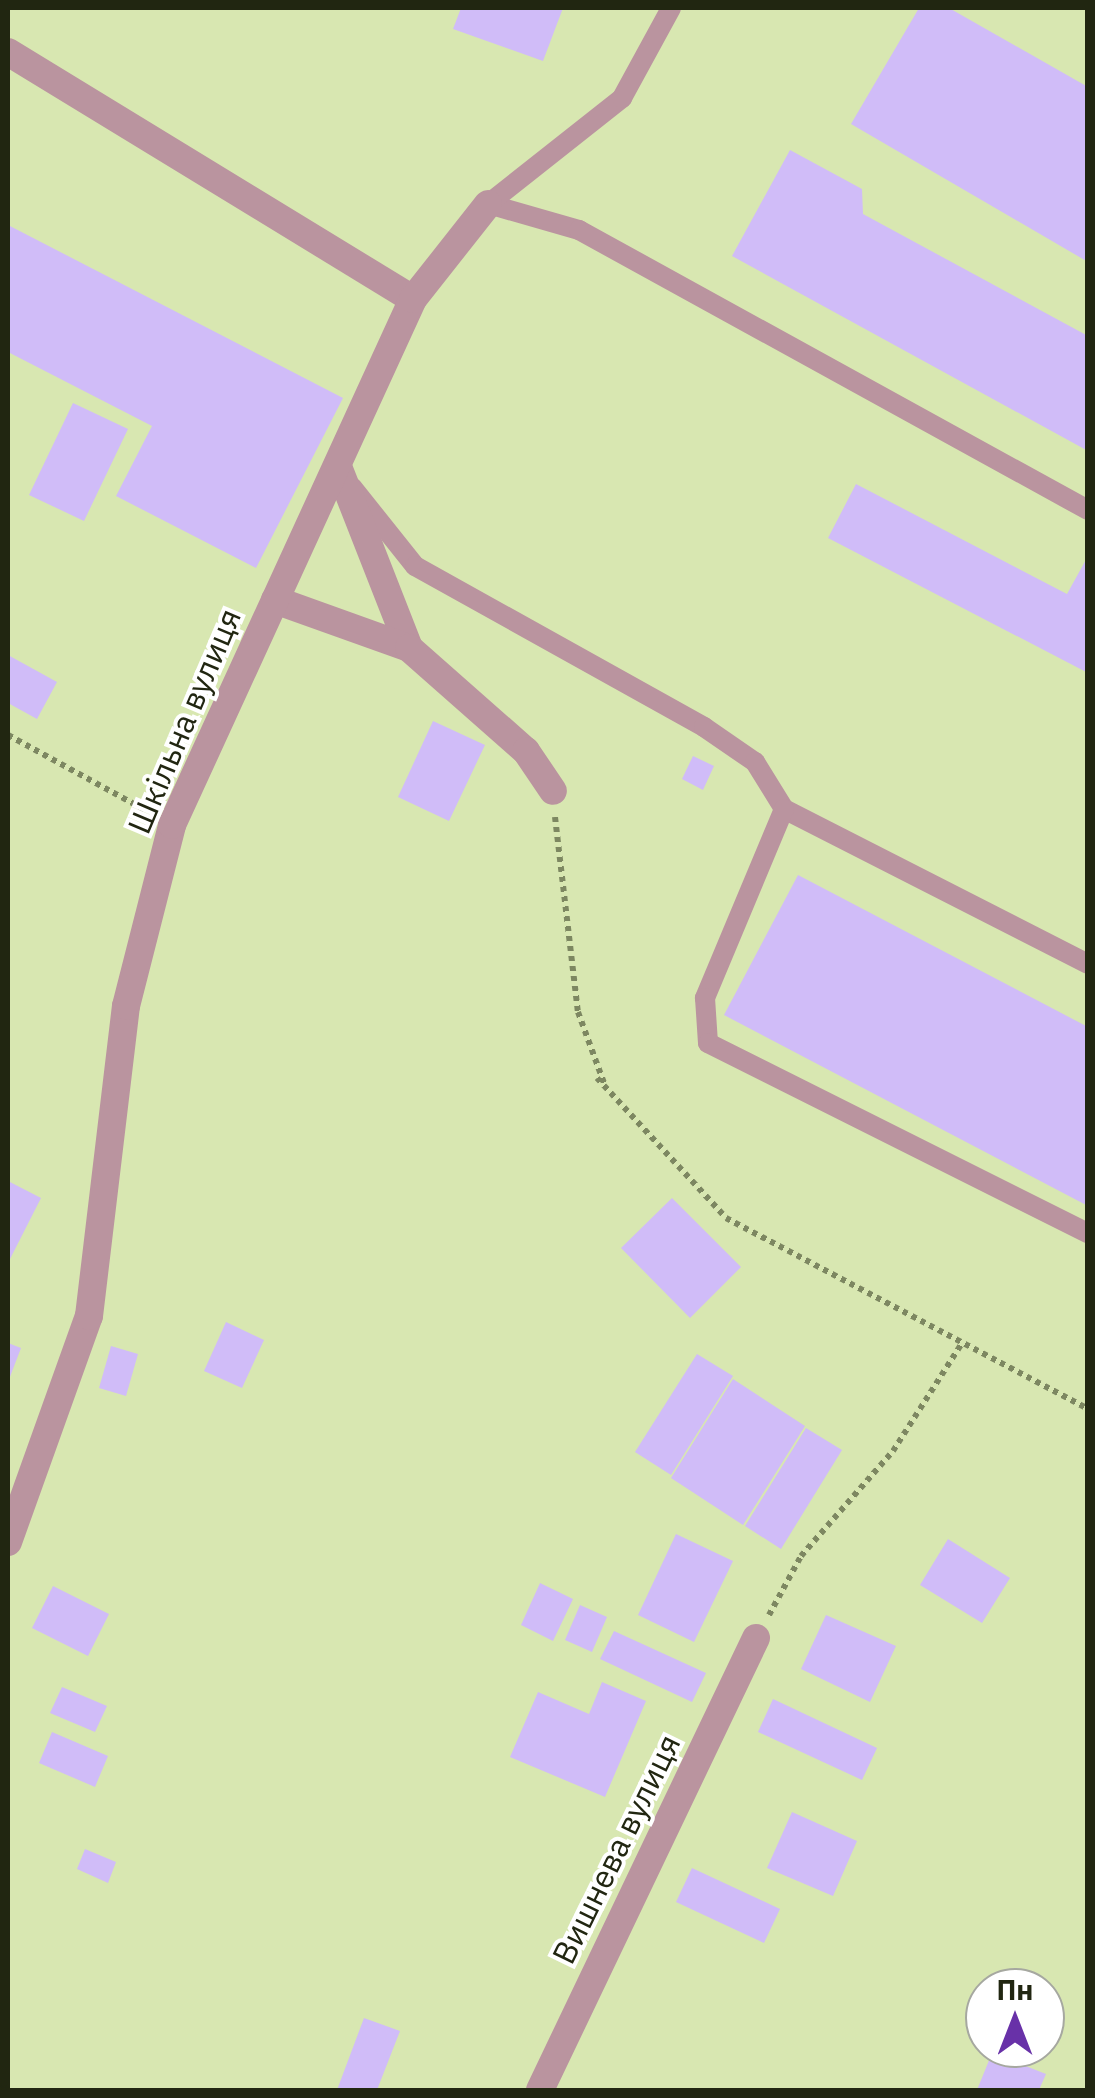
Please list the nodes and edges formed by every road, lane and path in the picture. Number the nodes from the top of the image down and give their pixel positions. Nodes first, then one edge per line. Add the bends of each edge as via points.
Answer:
1 (671, 8) edge
2 (8, 52) edge
3 (488, 204) junction
4 (413, 300) junction
5 (338, 470) junction
6 (1088, 510) edge
7 (275, 600) junction
8 (409, 648) junction
9 (8, 736) edge
10 (553, 790) joint
11 (784, 809) junction
12 (172, 825) junction
13 (1088, 964) edge
14 (597, 1078) dead end
15 (604, 1085) junction
16 (1088, 1233) edge
17 (962, 1344) junction
18 (1088, 1409) edge
19 (8, 1542) edge
20 (756, 1638) joint
21 (540, 2090) edge

1 - 3 lane via 622,98
2 - 4 street
3 - 4 street, Шкільна вулиця
3 - 6 lane via 579,230
4 - 5 street, Шкільна вулиця
5 - 7 street, Шкільна вулиця
5 - 8 street
5 - 11 lane via 416,566 704,727 755,762
7 - 8 street
7 - 12 street, Шкільна вулиця
8 - 10 street via 526,751
9 - 12 path
10 - 15 path via 560,917 578,1012
11 - 13 lane
11 - 16 lane via 705,998 708,1044
12 - 19 street, Шкільна вулиця via 126,1006 89,1316
14 - 15 path
15 - 17 path via 726,1218
17 - 18 path
17 - 20 path via 894,1451 802,1556
20 - 21 street, Вишнева вулиця

